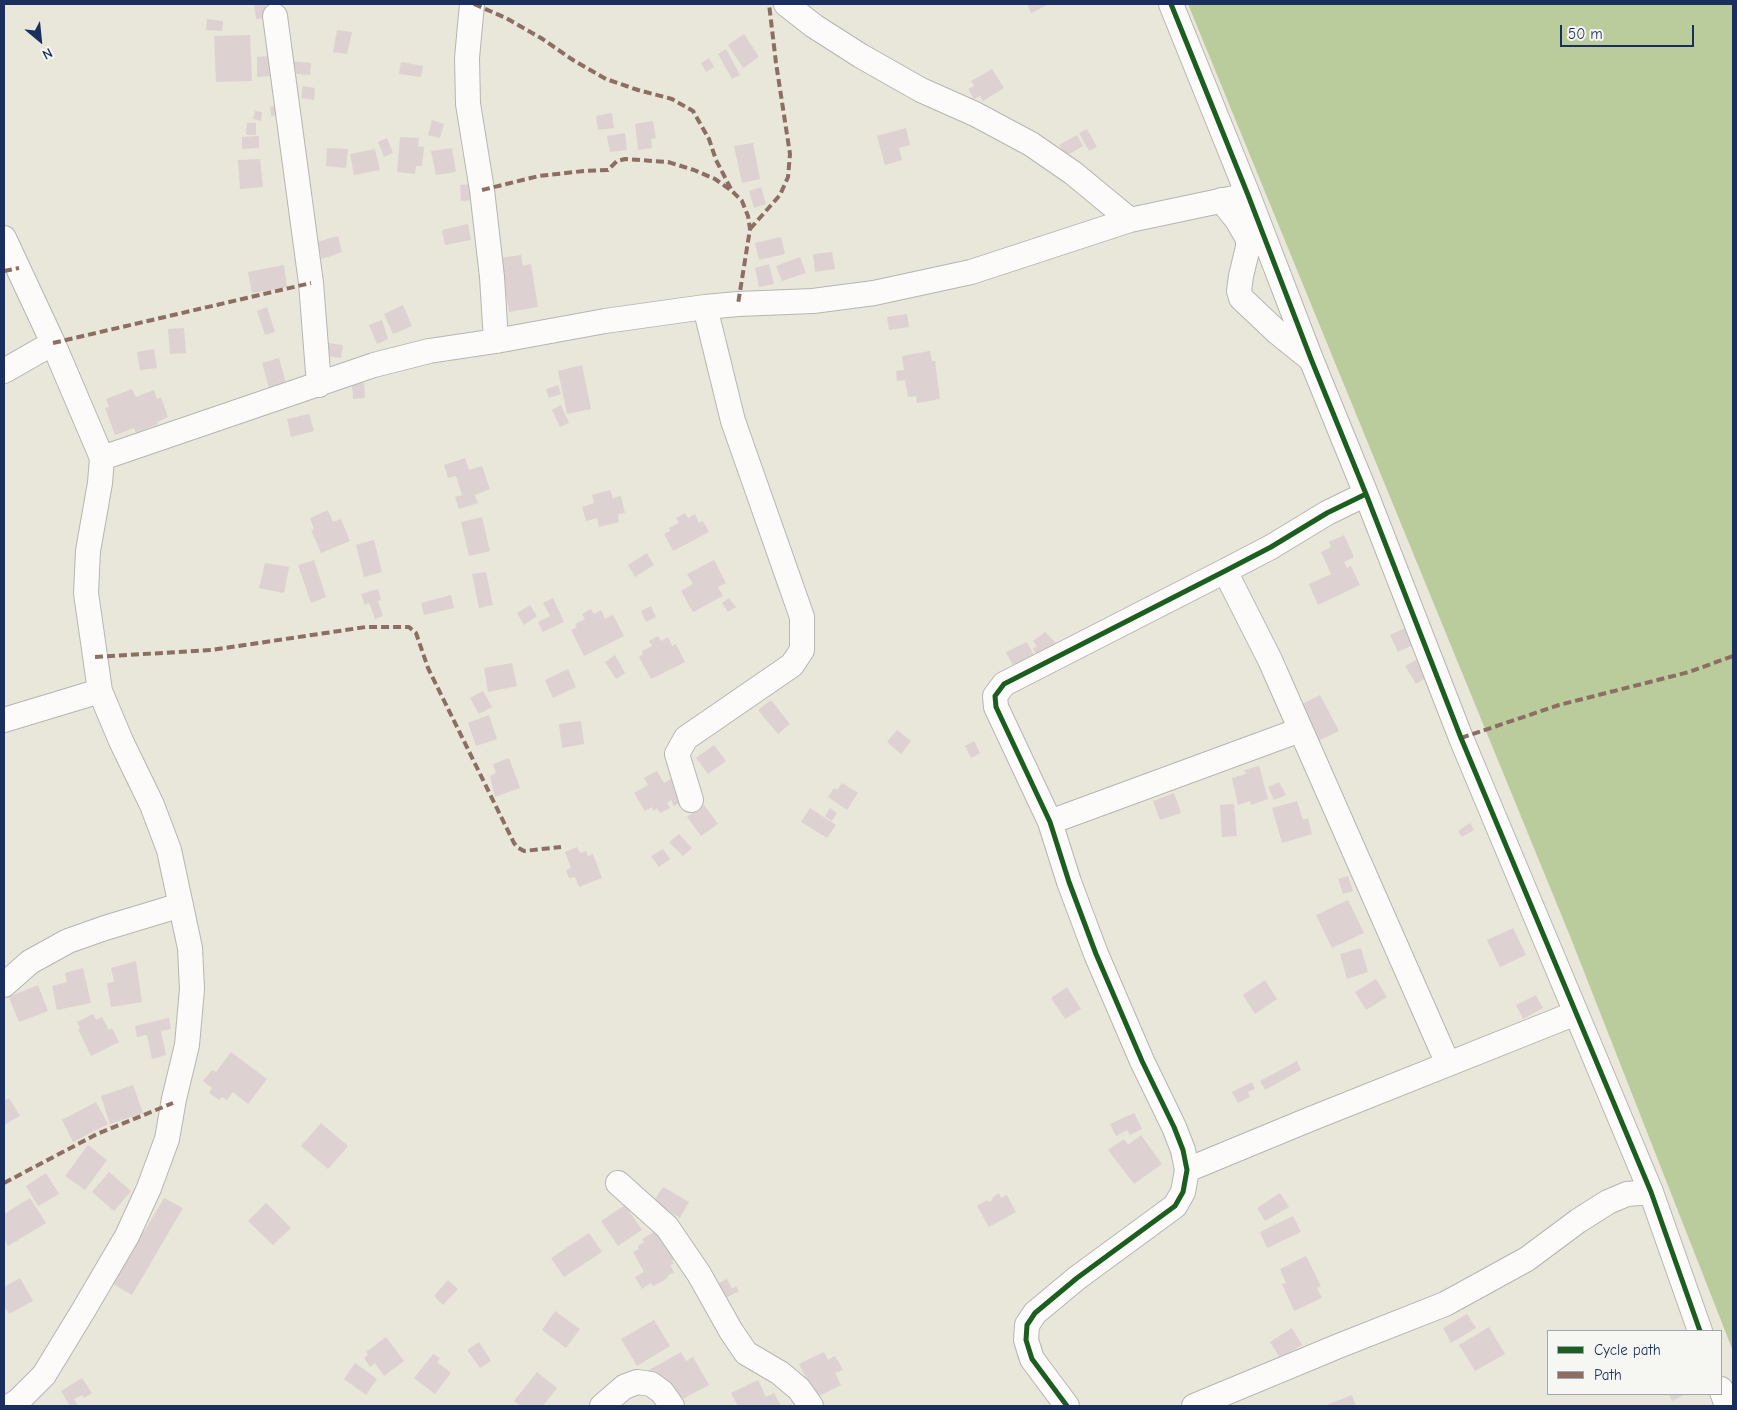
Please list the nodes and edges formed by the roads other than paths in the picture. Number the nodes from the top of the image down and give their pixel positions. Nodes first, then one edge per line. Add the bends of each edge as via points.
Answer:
1 (472, 4) edge
2 (786, 4) edge
3 (1171, 4) edge
4 (276, 16) dead end
5 (1248, 195) junction
6 (1221, 200) junction
7 (1130, 220) junction
8 (4, 238) edge
9 (706, 307) junction
10 (496, 341) junction
11 (53, 343) junction
12 (1311, 359) junction
13 (4, 371) edge
14 (319, 385) junction
15 (102, 458) junction
16 (1366, 494) junction
17 (1225, 571) junction
18 (100, 691) junction
19 (4, 720) edge
20 (1300, 730) junction
21 (691, 800) dead end
22 (1050, 822) junction
23 (181, 905) junction
24 (4, 985) edge
25 (1576, 1013) junction
26 (1448, 1064) junction
27 (1188, 1170) junction
28 (618, 1183) dead end
29 (1650, 1192) junction
30 (1700, 1330) edge
31 (1722, 1392) edge
32 (10, 1406) edge
33 (602, 1406) edge
34 (672, 1406) edge
35 (811, 1406) edge
36 (1067, 1406) edge
37 (1194, 1406) edge
38 (1727, 1406) edge

1 - 10 street via 467,58 468,104 482,190
2 - 7 street via 861,56 921,90 1031,144 1073,173
3 - 5 street
4 - 14 street via 311,283
5 - 6 street
5 - 12 street
6 - 7 street
6 - 12 street via 1248,239 1240,276 1242,298 1278,334
7 - 9 street via 971,272 911,286 813,301
8 - 11 street
9 - 10 street
9 - 21 street via 733,421 802,617 802,650 792,665 686,738 677,754
10 - 14 street via 410,356
11 - 13 street
11 - 15 street
12 - 16 street
14 - 15 street
15 - 18 street via 88,551 86,593
16 - 17 street
16 - 25 street via 1461,738
17 - 20 street via 1270,660
17 - 22 street via 1004,684 995,696 996,707
18 - 19 street
18 - 23 street via 152,805 169,850
20 - 22 street
20 - 26 street
22 - 27 street via 1096,954 1174,1127
23 - 24 street via 68,941 30,962
23 - 32 street via 190,948 192,989 186,1045 167,1139 126,1236 84,1311 44,1375
25 - 26 street
25 - 29 street
26 - 27 street
27 - 36 street via 1183,1192 1175,1206 1077,1278 1035,1313 1026,1325 1026,1340 1032,1360
28 - 35 street via 667,1227 746,1353 780,1373 799,1389
29 - 30 street
29 - 37 street via 1627,1194 1608,1202 1527,1259 1445,1304
31 - 38 street
33 - 34 street via 624,1387 637,1382 650,1384 662,1392

